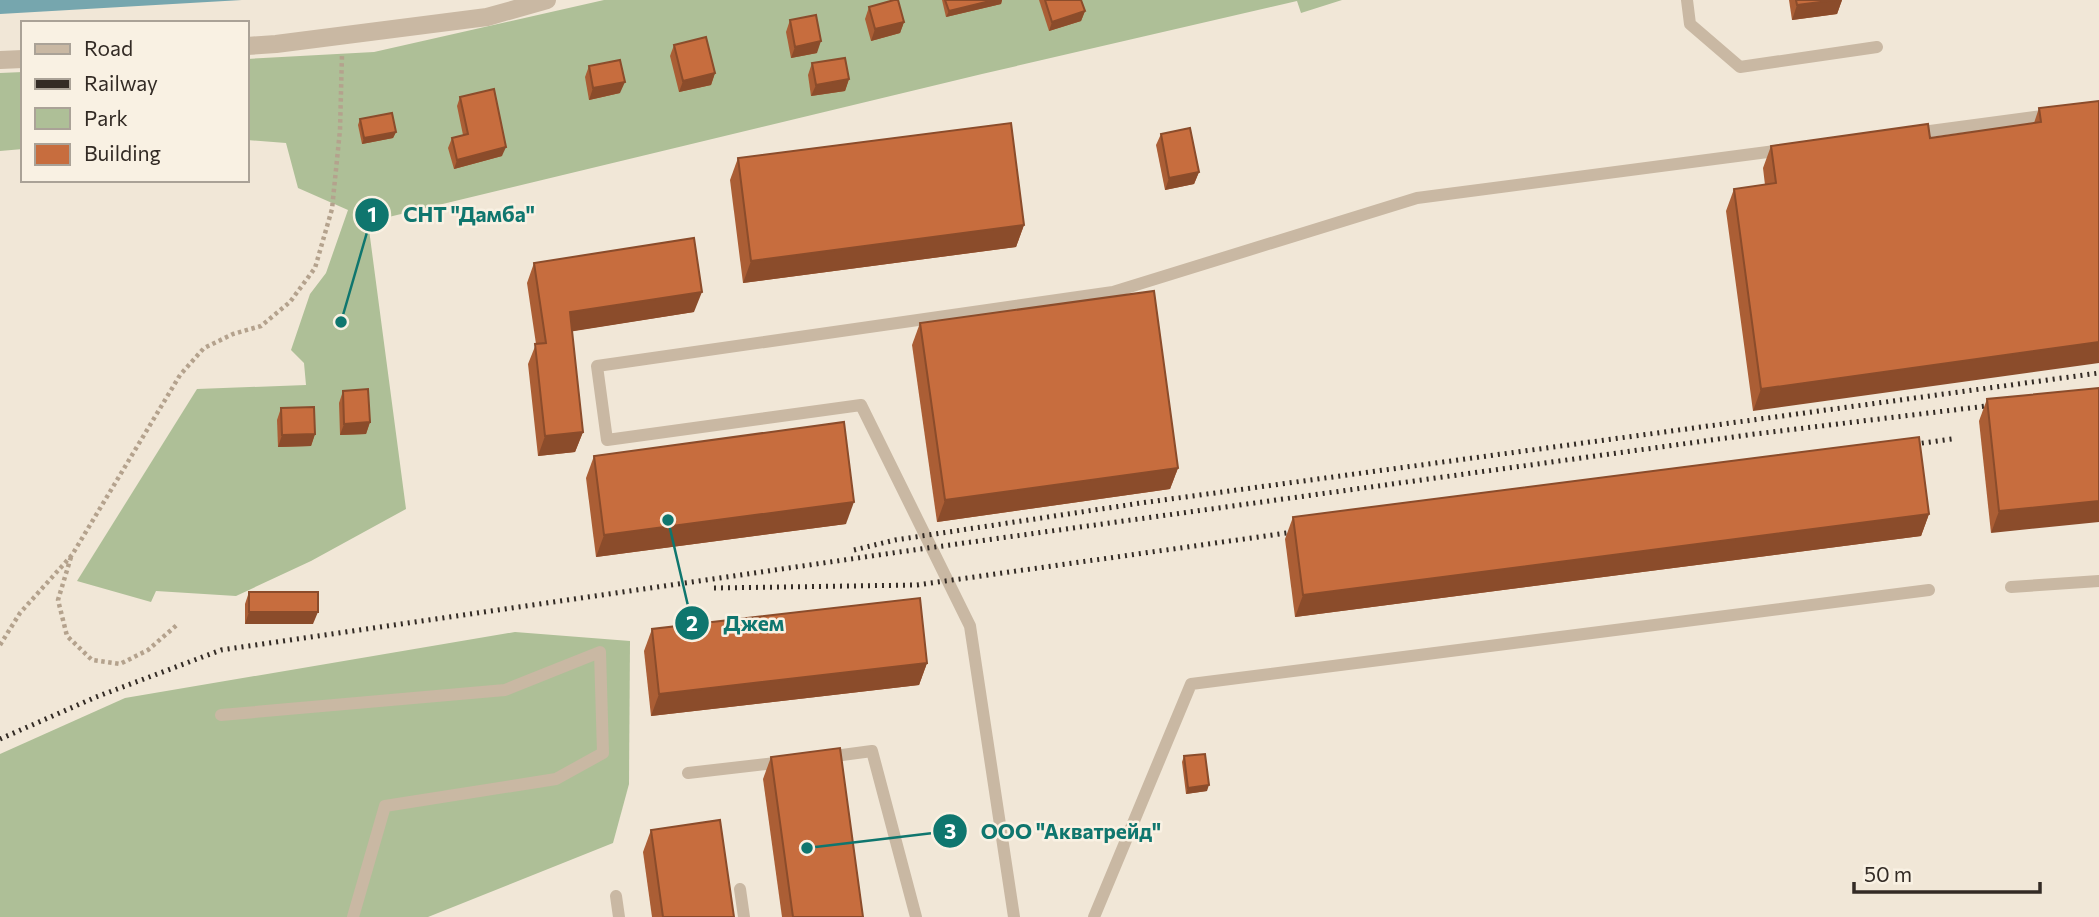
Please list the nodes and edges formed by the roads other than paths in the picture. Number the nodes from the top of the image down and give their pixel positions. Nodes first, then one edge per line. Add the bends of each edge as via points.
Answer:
1 (547, 0) edge
2 (1687, 0) edge
3 (248, 46) edge
4 (1877, 47) dead end
5 (21, 59) edge
6 (0, 60) edge
7 (2058, 114) edge
8 (1908, 134) edge
9 (1799, 148) edge
10 (2099, 581) edge
11 (2011, 587) dead end
12 (1929, 590) dead end
13 (221, 715) dead end
14 (819, 758) edge
15 (793, 761) edge
16 (688, 773) dead end
17 (740, 889) dead end
18 (615, 896) dead end
19 (353, 917) edge
20 (618, 917) edge
21 (744, 917) edge
22 (916, 917) edge
23 (1014, 917) edge
24 (1094, 917) edge

1 - 3 street via 487,17
2 - 4 lane via 1690,24 1740,66
5 - 6 street
7 - 8 lane
9 - 23 lane via 1417,198 1113,292 597,366 607,440 861,405 970,626
10 - 11 lane
12 - 24 lane via 1191,684
13 - 19 lane via 505,690 600,652 603,753 556,779 385,806
14 - 22 lane via 872,751
15 - 16 lane
17 - 21 lane
18 - 20 lane

